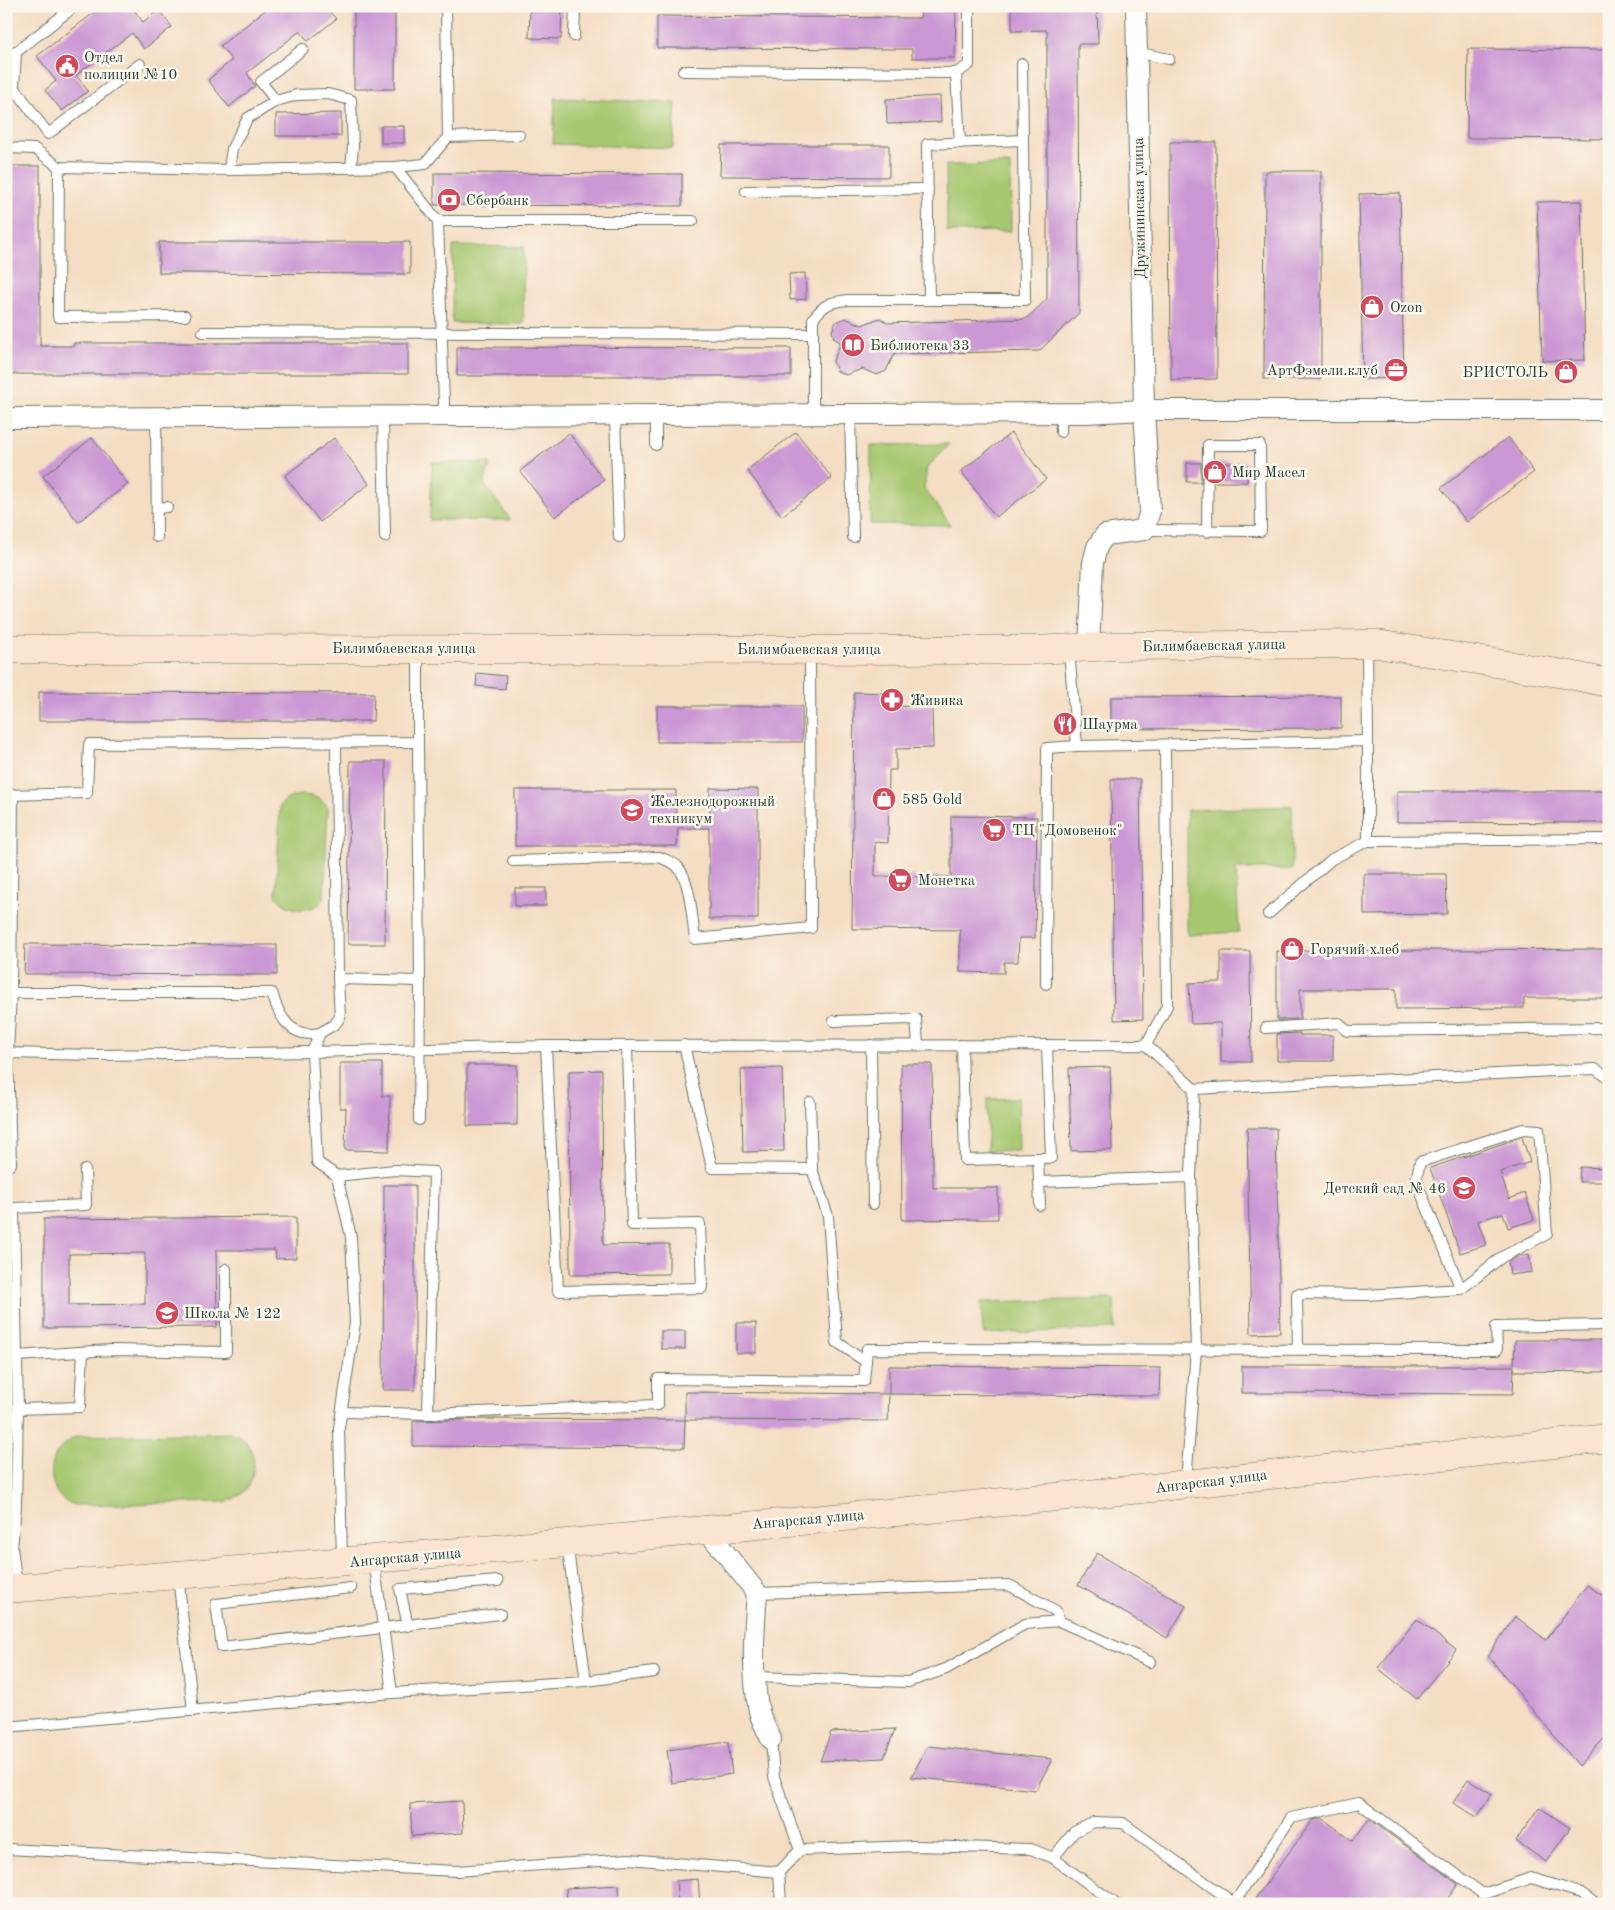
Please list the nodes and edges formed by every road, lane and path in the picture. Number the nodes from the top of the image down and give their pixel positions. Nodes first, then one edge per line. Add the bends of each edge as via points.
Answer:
1 (76, 6) edge
2 (446, 6) edge
3 (574, 6) edge
4 (968, 6) edge
5 (1136, 6) edge
6 (574, 36) dead end
7 (303, 49) dead end
8 (1136, 52) junction
9 (1170, 59) dead end
10 (140, 64) dead end
11 (1022, 64) dead end
12 (684, 71) dead end
13 (956, 73) junction
14 (10, 87) edge
15 (276, 101) junction
16 (519, 135) dead end
17 (448, 137) junction
18 (1023, 140) junction
19 (960, 143) junction
20 (6, 148) edge
21 (59, 167) junction
22 (395, 167) junction
23 (351, 168) junction
24 (229, 170) junction
25 (928, 189) junction
26 (746, 192) dead end
27 (438, 220) junction
28 (693, 221) dead end
29 (929, 300) junction
30 (185, 316) dead end
31 (203, 332) dead end
32 (441, 332) junction
33 (812, 334) junction
34 (1144, 410) junction
35 (1609, 410) edge
36 (813, 414) junction
37 (850, 414) junction
38 (615, 415) junction
39 (656, 415) junction
40 (442, 416) junction
41 (383, 417) junction
42 (6, 418) edge
43 (156, 418) junction
44 (656, 446) dead end
45 (1144, 530) junction
46 (1207, 532) junction
47 (157, 537) dead end
48 (385, 537) dead end
49 (619, 537) dead end
50 (853, 537) dead end
51 (1368, 644) junction
52 (418, 648) junction
53 (6, 649) edge
54 (1079, 649) junction
55 (810, 650) junction
56 (1609, 683) edge
57 (1368, 741) junction
58 (418, 742) junction
59 (336, 743) junction
60 (1165, 745) junction
61 (1077, 746) junction
62 (10, 794) edge
63 (1609, 839) edge
64 (1368, 841) junction
65 (513, 861) dead end
66 (1268, 914) dead end
67 (338, 979) junction
68 (420, 981) junction
69 (1046, 984) dead end
70 (11, 993) junction
71 (834, 1021) dead end
72 (1266, 1028) dead end
73 (1609, 1028) edge
74 (320, 1032) junction
75 (871, 1045) junction
76 (918, 1045) junction
77 (962, 1045) junction
78 (1048, 1045) junction
79 (1146, 1045) junction
80 (546, 1046) junction
81 (627, 1046) junction
82 (684, 1046) junction
83 (418, 1048) junction
84 (312, 1052) junction
85 (7, 1053) edge
86 (1609, 1078) edge
87 (1194, 1089) junction
88 (810, 1102) dead end
89 (419, 1120) dead end
90 (1038, 1158) junction
91 (6, 1168) edge
92 (812, 1169) junction
93 (85, 1170) dead end
94 (336, 1176) junction
95 (1191, 1177) junction
96 (1039, 1182) junction
97 (873, 1204) dead end
98 (1040, 1205) dead end
99 (226, 1269) dead end
100 (1461, 1289) junction
101 (1609, 1325) edge
102 (1196, 1349) junction
103 (1298, 1349) junction
104 (83, 1352) junction
105 (16, 1356) junction
106 (866, 1362) junction
107 (18, 1409) junction
108 (342, 1412) junction
109 (428, 1414) junction
110 (1609, 1438) edge
111 (1186, 1484) junction
112 (706, 1529) junction
113 (567, 1542) junction
114 (374, 1560) junction
115 (342, 1562) junction
116 (178, 1576) junction
117 (498, 1580) dead end
118 (351, 1588) dead end
119 (12, 1589) edge
120 (757, 1593) junction
121 (500, 1614) dead end
122 (1059, 1621) junction
123 (408, 1626) junction
124 (383, 1629) junction
125 (1150, 1662) dead end
126 (654, 1672) dead end
127 (754, 1676) junction
128 (586, 1681) junction
129 (392, 1693) junction
130 (193, 1711) junction
131 (6, 1727) edge
132 (771, 1739) joint
133 (6, 1849) edge
134 (800, 1850) junction
135 (1053, 1858) junction
136 (779, 1872) junction
137 (781, 1904) edge
138 (1116, 1904) edge
139 (1596, 1904) edge

1 - 14 lane via 16,52
2 - 17 lane
3 - 6 lane
4 - 13 lane via 969,65
5 - 8 street, Дружининская улица
7 - 15 lane via 261,82
8 - 9 lane
8 - 34 street, Дружининская улица
10 - 14 lane via 48,134
11 - 18 lane
12 - 13 lane
13 - 19 lane
15 - 23 lane via 297,95 328,94 351,100
15 - 24 lane via 248,118 232,148
16 - 17 lane
17 - 22 lane via 425,164
18 - 19 lane
18 - 29 lane via 1025,300
19 - 25 lane via 927,144
20 - 21 lane via 36,149
21 - 24 lane
21 - 30 lane via 58,317
22 - 23 lane
22 - 27 lane
23 - 24 lane
25 - 26 lane
25 - 29 lane
27 - 28 lane
27 - 32 lane
29 - 33 lane via 833,302 821,308 813,319
31 - 32 lane
32 - 33 lane
32 - 40 lane
33 - 36 lane
34 - 35 street
34 - 37 street via 1061,422
34 - 45 street, Дружининская улица via 1150,511
36 - 37 street
36 - 39 street
37 - 50 lane
38 - 39 street
38 - 40 street
38 - 49 lane
39 - 44 lane
40 - 41 street
41 - 43 street
41 - 48 lane
42 - 43 street
43 - 47 lane via 162,508
45 - 46 lane
45 - 54 street via 1105,535 1097,547
46 - 46 lane via 1261,531 1260,445 1208,445
51 - 54 street, Билимбаевская улица
51 - 56 street, Билимбаевская улица
51 - 57 lane
52 - 53 street, Билимбаевская улица
52 - 55 street, Билимбаевская улица
52 - 58 lane
54 - 55 street, Билимбаевская улица
54 - 61 lane
55 - 65 lane via 811,928 695,939 686,883 677,866 660,857
57 - 60 lane
57 - 64 lane
58 - 59 lane
58 - 68 lane
59 - 62 lane via 89,744 87,793
59 - 67 lane
60 - 61 lane
60 - 79 lane via 1167,1006
61 - 69 lane via 1047,748
62 - 70 lane
63 - 64 lane
64 - 66 lane via 1332,859
67 - 68 lane
67 - 74 lane via 340,1017 335,1024
68 - 83 lane
70 - 74 lane via 272,994 277,1010 287,1024 302,1033
70 - 85 lane
71 - 76 lane via 916,1019
72 - 73 lane via 1339,1023 1347,1031
74 - 84 lane
75 - 76 lane
75 - 82 lane
75 - 97 lane
76 - 77 lane
77 - 78 lane
77 - 90 lane via 966,1160
78 - 79 lane
78 - 90 lane via 1051,1158
79 - 87 lane
80 - 81 lane
80 - 81 lane via 558,1291 702,1288 700,1224 632,1225
80 - 83 lane
81 - 82 lane
82 - 92 lane via 712,1168
83 - 84 lane
83 - 89 lane
84 - 85 lane
84 - 94 lane via 317,1162
85 - 91 lane via 11,1164
86 - 87 lane via 1595,1069
87 - 95 lane
88 - 92 lane
90 - 96 lane
92 - 106 lane via 828,1216 837,1342
93 - 105 lane via 86,1205 14,1208
94 - 108 lane via 352,1237 355,1323
94 - 109 lane via 395,1170 434,1172
95 - 96 lane
95 - 102 lane
96 - 98 lane
99 - 104 lane via 226,1352
100 - 100 lane via 1416,1181 1420,1162 1523,1129 1539,1130 1547,1234 1502,1257
100 - 103 lane via 1297,1294
101 - 103 lane via 1496,1327 1497,1350
102 - 103 lane
102 - 106 lane via 867,1349
102 - 111 lane
104 - 105 lane
104 - 107 lane via 80,1407
105 - 107 lane
106 - 109 lane via 864,1381 658,1379 658,1405
107 - 119 lane
108 - 109 lane
108 - 115 lane via 339,1428
110 - 111 street, Ангарская улица
111 - 112 street, Ангарская улица
112 - 113 street, Ангарская улица
112 - 120 street
113 - 114 street, Ангарская улица
113 - 128 lane
114 - 115 street, Ангарская улица
114 - 124 lane
115 - 116 street, Ангарская улица
116 - 119 street, Ангарская улица
116 - 130 lane
117 - 123 lane via 400,1589
118 - 124 lane via 216,1604 222,1647
120 - 122 lane via 1009,1585 1056,1611
120 - 127 street
121 - 123 lane
122 - 125 lane
122 - 127 lane via 1025,1624 946,1669 908,1682
123 - 124 lane
124 - 129 lane
126 - 128 lane
127 - 132 street via 759,1712
128 - 129 lane
129 - 130 lane
130 - 131 lane
132 - 134 lane via 774,1777
133 - 136 lane via 456,1871 629,1860
134 - 135 lane via 915,1846 1031,1849
134 - 136 lane
135 - 138 lane
135 - 139 lane via 1074,1832 1094,1822 1122,1823 1234,1903 1291,1818 1359,1803 1483,1894 1531,1878 1581,1893
136 - 137 lane

